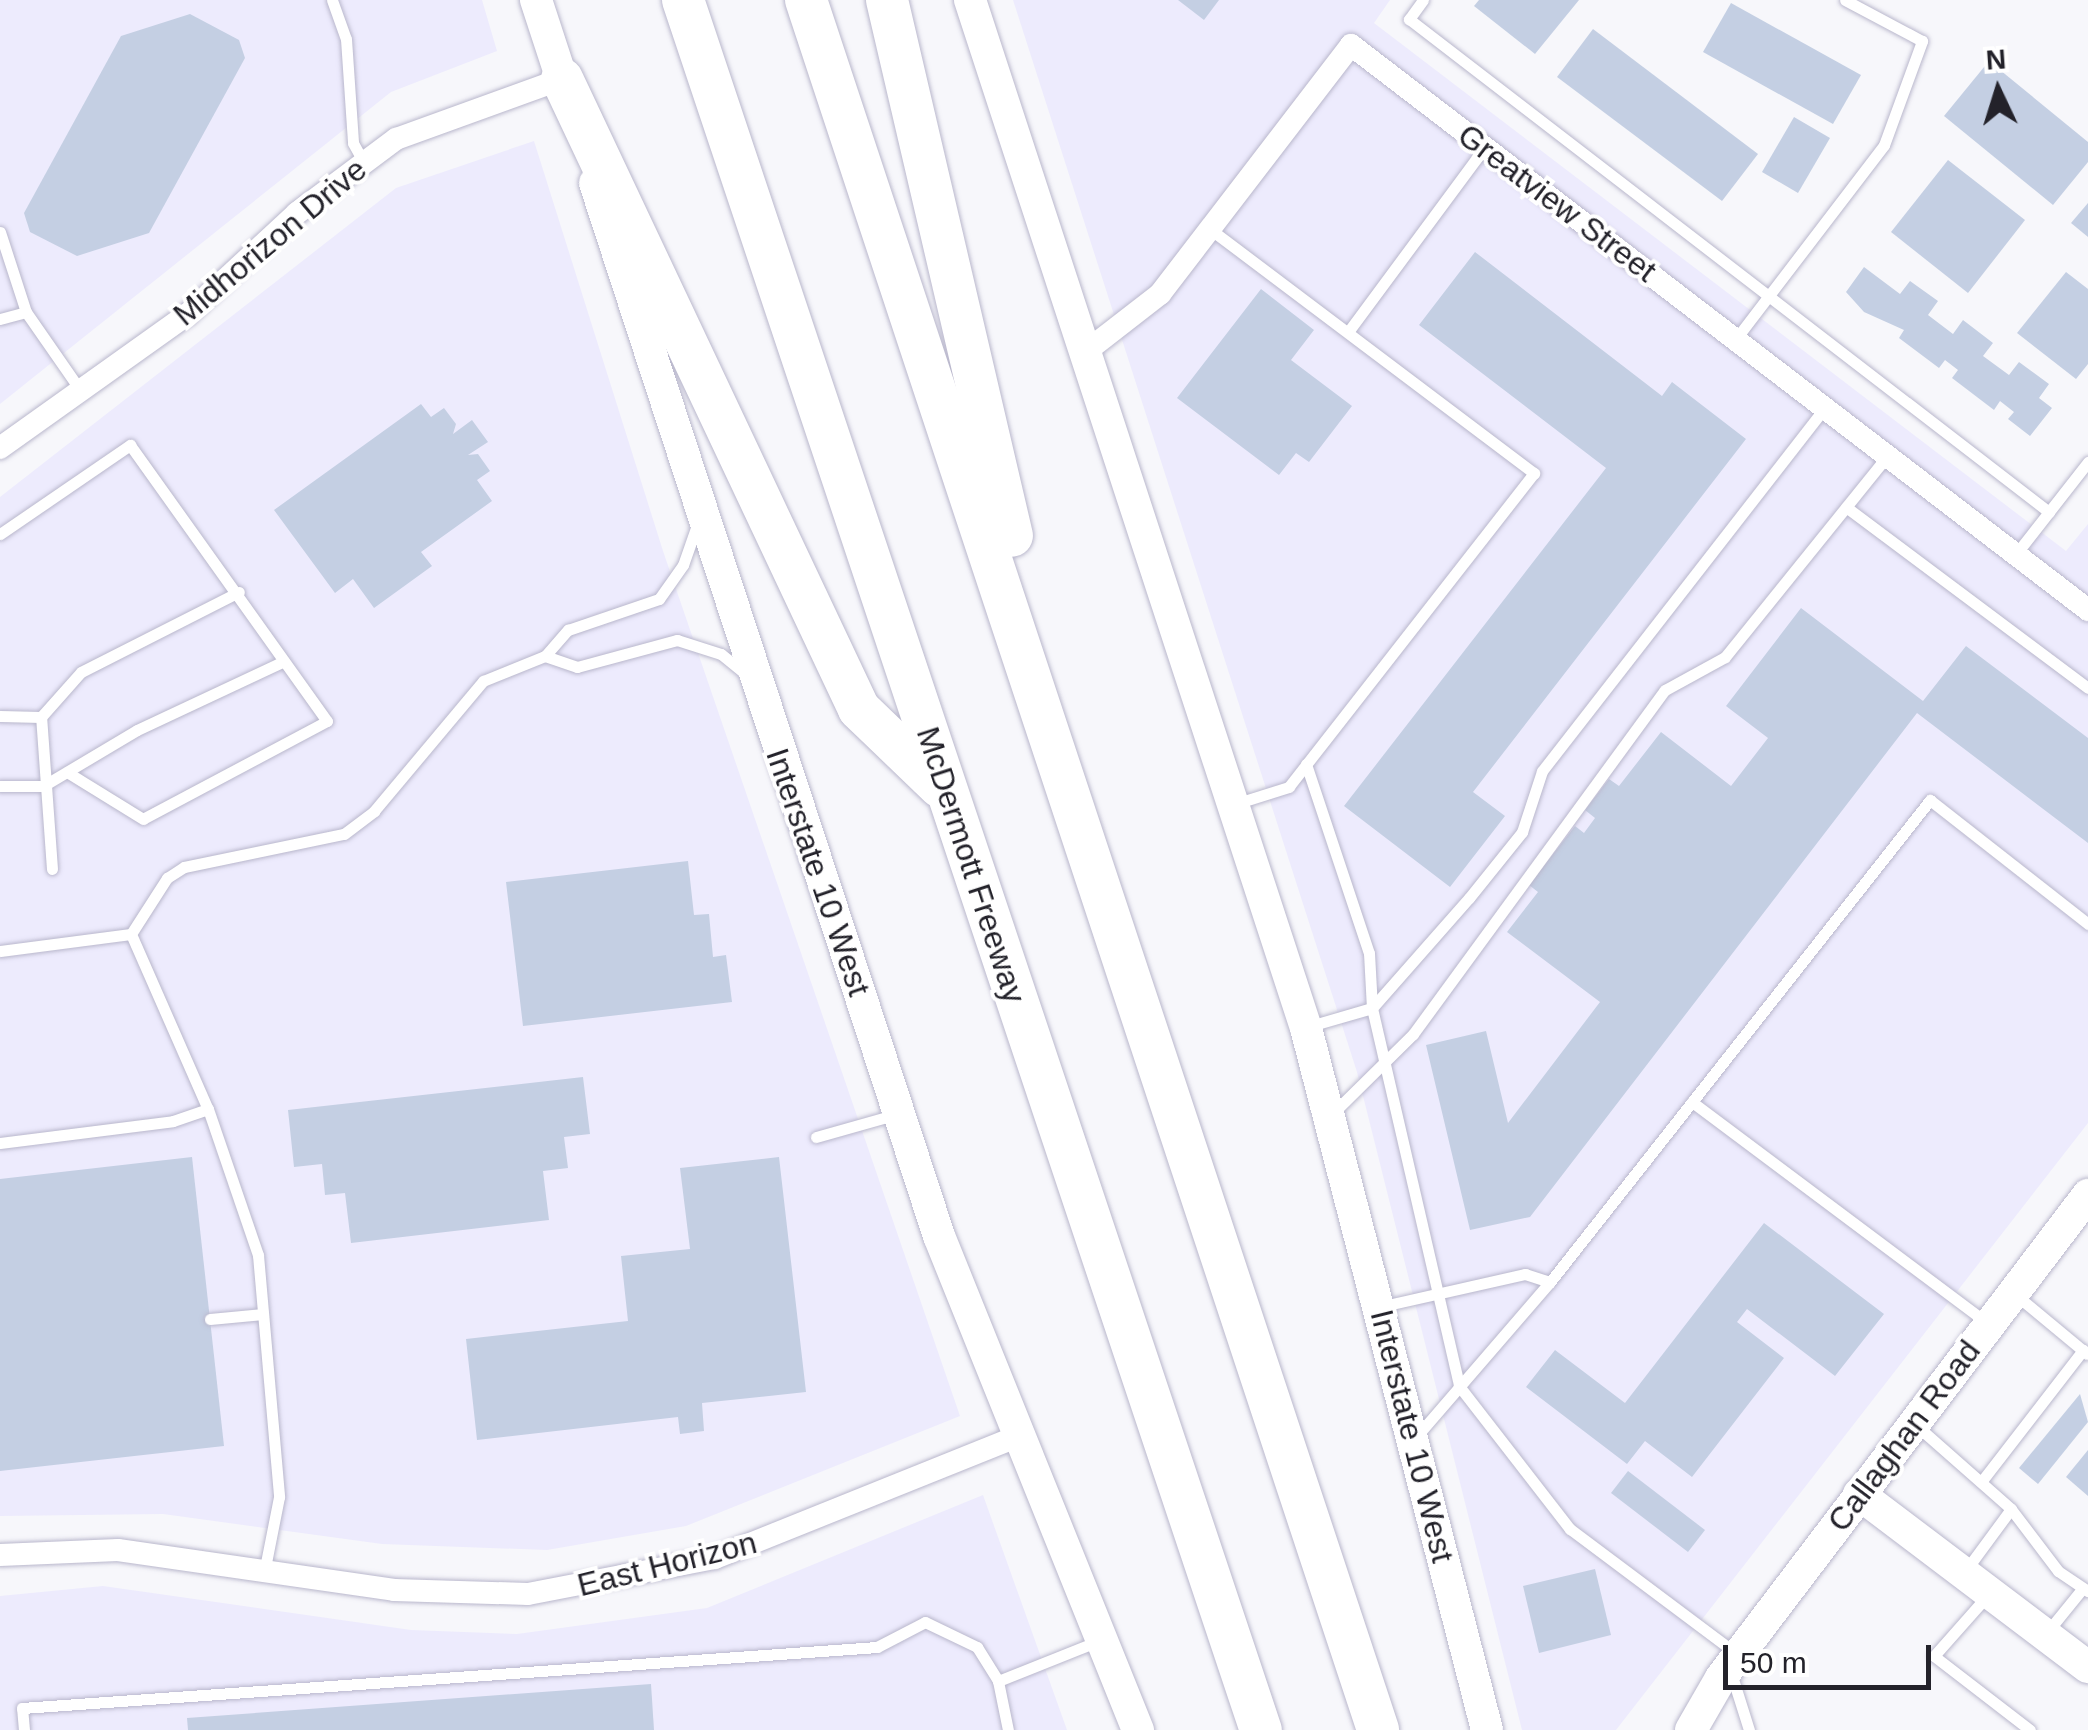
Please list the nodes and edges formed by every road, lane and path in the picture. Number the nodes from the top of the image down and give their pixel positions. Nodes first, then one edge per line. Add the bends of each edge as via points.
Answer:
1 (332, 0) edge
2 (536, 0) edge
3 (683, 0) edge
4 (806, 0) edge
5 (887, 0) edge
6 (970, 0) edge
7 (1423, 0) edge
8 (1845, 0) edge
9 (562, 79) junction
10 (1485, 147) junction
11 (363, 160) junction
12 (1210, 229) junction
13 (0, 232) edge
14 (1769, 296) junction
15 (26, 312) junction
16 (0, 319) edge
17 (1348, 332) junction
18 (1736, 340) junction
19 (1084, 353) junction
20 (81, 390) junction
21 (1826, 408) junction
22 (0, 448) edge
23 (1886, 456) junction
24 (2088, 462) edge
25 (1846, 507) junction
26 (2049, 512) junction
27 (699, 520) junction
28 (0, 534) edge
29 (2016, 554) junction
30 (239, 592) junction
31 (2088, 610) edge
32 (545, 656) junction
33 (284, 662) junction
34 (750, 677) junction
35 (2088, 688) edge
36 (0, 716) edge
37 (40, 717) junction
38 (1306, 764) junction
39 (67, 772) junction
40 (0, 786) edge
41 (43, 786) junction
42 (945, 792) junction
43 (1234, 804) junction
44 (1078, 814) junction
45 (52, 870) dead end
46 (2088, 924) edge
47 (131, 934) junction
48 (0, 951) edge
49 (1372, 1008) junction
50 (1306, 1028) junction
51 (1384, 1062) junction
52 (1692, 1102) junction
53 (208, 1110) junction
54 (899, 1114) junction
55 (1332, 1114) junction
56 (816, 1137) dead end
57 (0, 1142) edge
58 (2088, 1195) edge
59 (1550, 1282) junction
60 (2013, 1293) junction
61 (1436, 1294) junction
62 (1379, 1306) junction
63 (263, 1314) junction
64 (210, 1319) dead end
65 (1989, 1324) junction
66 (2086, 1352) edge
67 (1460, 1386) junction
68 (1914, 1424) junction
69 (1018, 1436) junction
70 (1413, 1440) junction
71 (1980, 1482) junction
72 (1859, 1494) junction
73 (2011, 1509) junction
74 (0, 1554) edge
75 (265, 1568) junction
76 (1964, 1573) junction
77 (2086, 1589) edge
78 (1990, 1593) junction
79 (2046, 1635) junction
80 (1102, 1640) junction
81 (1729, 1667) junction
82 (2088, 1667) edge
83 (998, 1681) junction
84 (24, 1730) edge
85 (1008, 1730) edge
86 (1138, 1730) edge
87 (1261, 1730) edge
88 (1378, 1730) edge
89 (1487, 1730) edge
90 (1663, 1730) edge
91 (1690, 1730) edge
92 (1749, 1730) edge
93 (2030, 1730) edge

1 - 11 lane via 346,39 353,143
2 - 9 main road, Interstate 10 West
3 - 42 highway, McDermott Freeway
4 - 44 highway
5 - 44 highway
6 - 19 main road, Interstate 10 West
7 - 14 lane via 1409,19
8 - 14 lane via 1922,41 1884,145
9 - 11 street, Midhorizon Drive via 454,112
9 - 27 main road, Interstate 10 West
9 - 42 highway via 859,709
10 - 12 street, Greatview Street via 1351,45
10 - 17 lane
10 - 18 street, Greatview Street
11 - 20 street, Midhorizon Drive via 188,314
12 - 17 lane
12 - 19 street, Greatview Street via 1160,294
13 - 15 lane
14 - 18 lane
14 - 26 lane
15 - 16 lane
15 - 20 lane
17 - 38 lane via 1534,473
18 - 21 street, Greatview Street
19 - 43 main road, Interstate 10 West
20 - 22 street, Midhorizon Drive
21 - 23 street, Greatview Street
21 - 49 lane via 1542,771 1522,832
23 - 25 lane
23 - 29 street, Greatview Street
24 - 26 lane
25 - 35 lane
25 - 51 lane via 1725,657 1665,690
26 - 29 lane
27 - 32 lane via 683,565 659,599 568,630
27 - 34 main road, Interstate 10 West
28 - 30 lane via 130,445
29 - 31 street, Greatview Street
30 - 33 lane
30 - 37 lane via 81,672
32 - 34 lane via 576,667 677,640 721,654
32 - 47 lane via 482,681 374,811 344,834 184,867 167,878
33 - 39 lane
33 - 39 lane via 326,721 143,819
34 - 54 main road, Interstate 10 West
36 - 37 lane
37 - 41 lane
38 - 43 lane via 1288,787
38 - 49 lane via 1369,953
39 - 41 lane
40 - 41 lane
41 - 45 lane
42 - 87 highway, McDermott Freeway
43 - 50 main road, Interstate 10 West
44 - 88 highway
46 - 52 lane via 1930,800
47 - 48 lane
47 - 53 lane
49 - 50 lane
49 - 51 lane
50 - 55 main road, Interstate 10 West
51 - 55 lane
51 - 61 lane
52 - 59 lane
52 - 65 lane
53 - 57 lane via 173,1121
53 - 63 lane via 258,1255
54 - 56 lane
54 - 69 main road, Interstate 10 West
55 - 62 main road, Interstate 10 West
58 - 60 main road, Callaghan Road
59 - 61 lane via 1525,1274
59 - 67 lane
60 - 65 main road, Callaghan Road
60 - 66 lane
61 - 62 lane
61 - 67 lane
62 - 70 main road, Interstate 10 West
63 - 64 lane
63 - 75 lane via 278,1497
65 - 68 main road, Callaghan Road
66 - 71 lane
67 - 70 lane
67 - 81 lane via 1570,1529
68 - 71 lane
68 - 72 main road, Callaghan Road
69 - 75 street, East Horizon via 794,1530 612,1584 476,1595
69 - 80 main road, Interstate 10 West
70 - 89 main road, Interstate 10 West
71 - 73 lane
72 - 76 main road
72 - 81 main road, Callaghan Road
73 - 76 lane
73 - 77 lane via 2058,1571
74 - 75 street, East Horizon via 118,1550
76 - 78 main road
77 - 79 lane
78 - 79 main road
78 - 93 lane via 1934,1656
79 - 82 main road
80 - 83 lane
80 - 86 main road, Interstate 10 West
81 - 90 main road, Callaghan Road
81 - 91 main road, Callaghan Road
81 - 92 lane
83 - 84 lane via 977,1647 926,1622 878,1647 22,1708
83 - 85 lane

